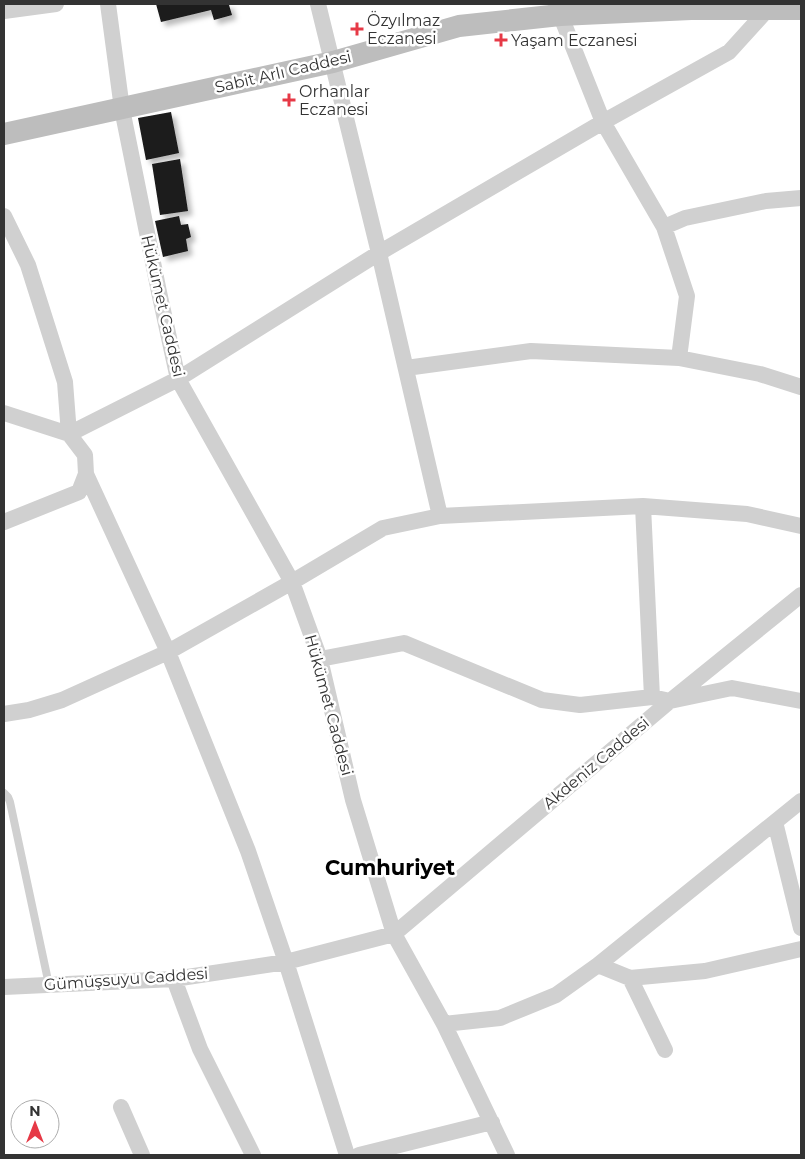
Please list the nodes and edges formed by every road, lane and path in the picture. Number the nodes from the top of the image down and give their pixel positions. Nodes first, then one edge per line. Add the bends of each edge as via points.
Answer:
1 (56, 4) edge
2 (108, 4) edge
3 (318, 4) edge
4 (768, 9) junction
5 (801, 9) edge
6 (4, 10) edge
7 (558, 10) edge
8 (333, 62) junction
9 (122, 109) junction
10 (603, 122) junction
11 (4, 134) edge
12 (801, 198) edge
13 (4, 216) edge
14 (664, 227) junction
15 (379, 253) junction
16 (679, 358) junction
17 (406, 368) junction
18 (178, 379) junction
19 (801, 387) edge
20 (4, 413) edge
21 (69, 434) junction
22 (86, 474) junction
23 (643, 506) junction
24 (440, 516) junction
25 (4, 522) edge
26 (801, 526) edge
27 (292, 582) junction
28 (801, 595) edge
29 (168, 652) junction
30 (320, 659) junction
31 (652, 697) junction
32 (670, 701) junction
33 (801, 701) edge
34 (4, 714) edge
35 (4, 793) edge
36 (801, 801) edge
37 (775, 822) junction
38 (801, 928) edge
39 (394, 934) junction
40 (801, 950) edge
41 (286, 962) junction
42 (598, 965) junction
43 (630, 978) junction
44 (174, 979) junction
45 (49, 985) junction
46 (4, 987) edge
47 (444, 1024) junction
48 (665, 1050) dead end
49 (121, 1107) dead end
50 (492, 1122) junction
51 (142, 1155) edge
52 (253, 1155) edge
53 (347, 1155) edge
54 (359, 1155) edge
55 (507, 1155) edge

1 - 6 street
2 - 9 street, Hükümet Caddesi
3 - 8 street
4 - 5 main road, Sabit Arlı Caddesi
4 - 7 main road, Sabit Arlı Caddesi
4 - 10 street via 728,52
7 - 8 main road, Sabit Arlı Caddesi via 459,26
7 - 10 street
8 - 9 main road, Sabit Arlı Caddesi
8 - 15 street
9 - 11 main road, Sabit Arlı Caddesi
9 - 18 street, Hükümet Caddesi
10 - 14 street
10 - 15 street
12 - 14 street via 766,201 685,218
13 - 21 street via 28,265 65,382
14 - 16 street via 687,296
15 - 17 street
15 - 18 street
16 - 17 street via 531,351
16 - 19 street via 760,374
17 - 24 street
18 - 21 street
18 - 27 street, Hükümet Caddesi
20 - 21 street
21 - 22 street via 85,455
22 - 25 street via 79,492
22 - 29 street
23 - 24 street
23 - 26 street via 747,514
23 - 31 street
24 - 27 street via 383,528
27 - 29 street
27 - 30 street, Hükümet Caddesi
28 - 32 street, Akdeniz Caddesi
29 - 34 street via 62,700
29 - 41 street via 248,850
30 - 31 street via 404,643 542,700 580,705
30 - 39 street, Hükümet Caddesi via 353,800
31 - 32 street
32 - 33 street via 732,688
32 - 39 street, Akdeniz Caddesi
35 - 45 lane via 10,802
36 - 37 street
37 - 38 street
37 - 42 street
39 - 41 street, Gümüşsuyu Caddesi
39 - 47 street, Hükümet Caddesi
40 - 43 street via 705,971
41 - 44 street, Gümüşsuyu Caddesi
41 - 53 street
42 - 43 street
42 - 47 street via 556,995 500,1018
43 - 48 street
44 - 45 street, Gümüşsuyu Caddesi
44 - 52 street via 200,1049
45 - 46 street, Gümüşsuyu Caddesi
47 - 50 street, Hükümet Caddesi
49 - 51 street
50 - 54 street
50 - 55 street, Hükümet Caddesi

